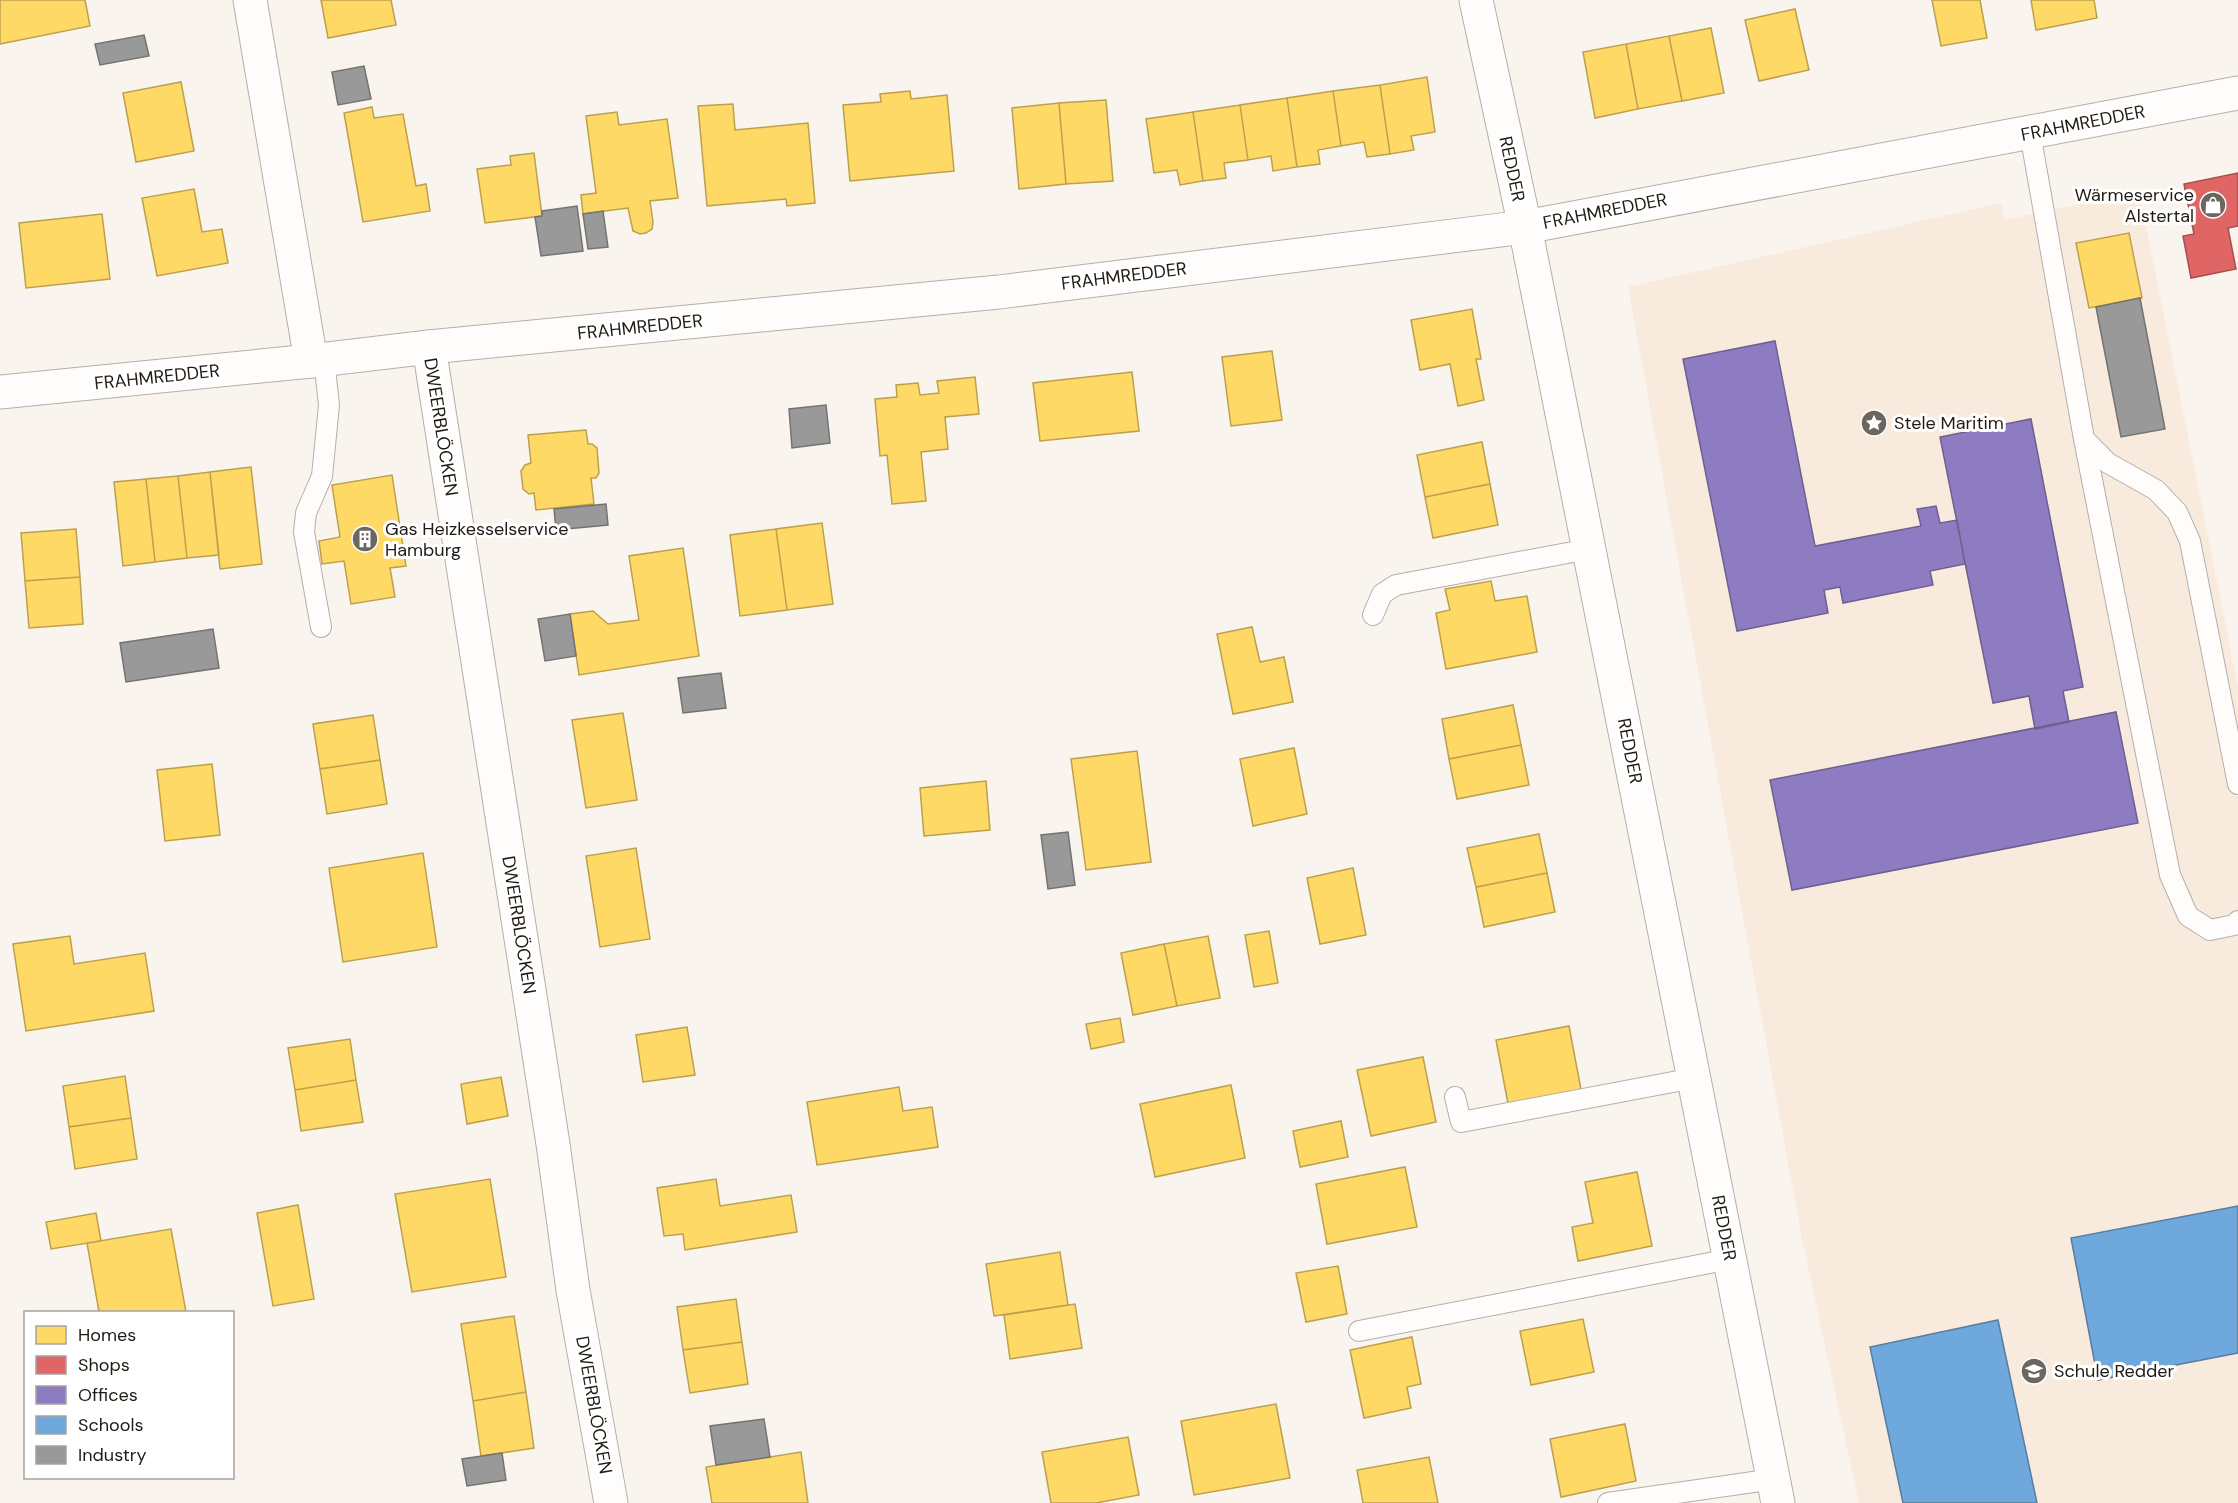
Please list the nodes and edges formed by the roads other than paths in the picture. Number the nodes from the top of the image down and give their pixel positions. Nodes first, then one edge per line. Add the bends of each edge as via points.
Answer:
1 (250, 0) edge
2 (1476, 0) edge
3 (2238, 93) edge
4 (2030, 133) junction
5 (1525, 227) junction
6 (429, 347) junction
7 (317, 360) junction
8 (0, 392) edge
9 (2084, 439) junction
10 (1589, 549) junction
11 (1373, 615) dead end
12 (321, 627) dead end
13 (2238, 784) edge
14 (2238, 921) edge
15 (1694, 1078) junction
16 (1455, 1097) dead end
17 (1730, 1259) junction
18 (1359, 1331) dead end
19 (1776, 1491) edge
20 (611, 1503) edge
21 (1608, 1503) edge

1 - 7 street
2 - 5 street, REDDER
3 - 4 street, FRAHMREDDER
4 - 5 street, FRAHMREDDER
4 - 9 lane
5 - 6 street, FRAHMREDDER via 999,292
5 - 10 street, REDDER
6 - 7 street, FRAHMREDDER
6 - 20 street, DWEERBLÖCKEN via 573,1290
7 - 8 street, FRAHMREDDER
7 - 12 lane via 329,405 323,466 306,513 304,532
9 - 13 lane via 2108,463 2156,490 2177,512 2190,541
9 - 14 lane via 2170,875 2188,916 2210,930
10 - 11 lane via 1396,585 1382,594
10 - 15 street, REDDER
15 - 16 lane via 1461,1122
15 - 17 street, REDDER
17 - 18 lane
17 - 19 street, REDDER
19 - 21 lane

